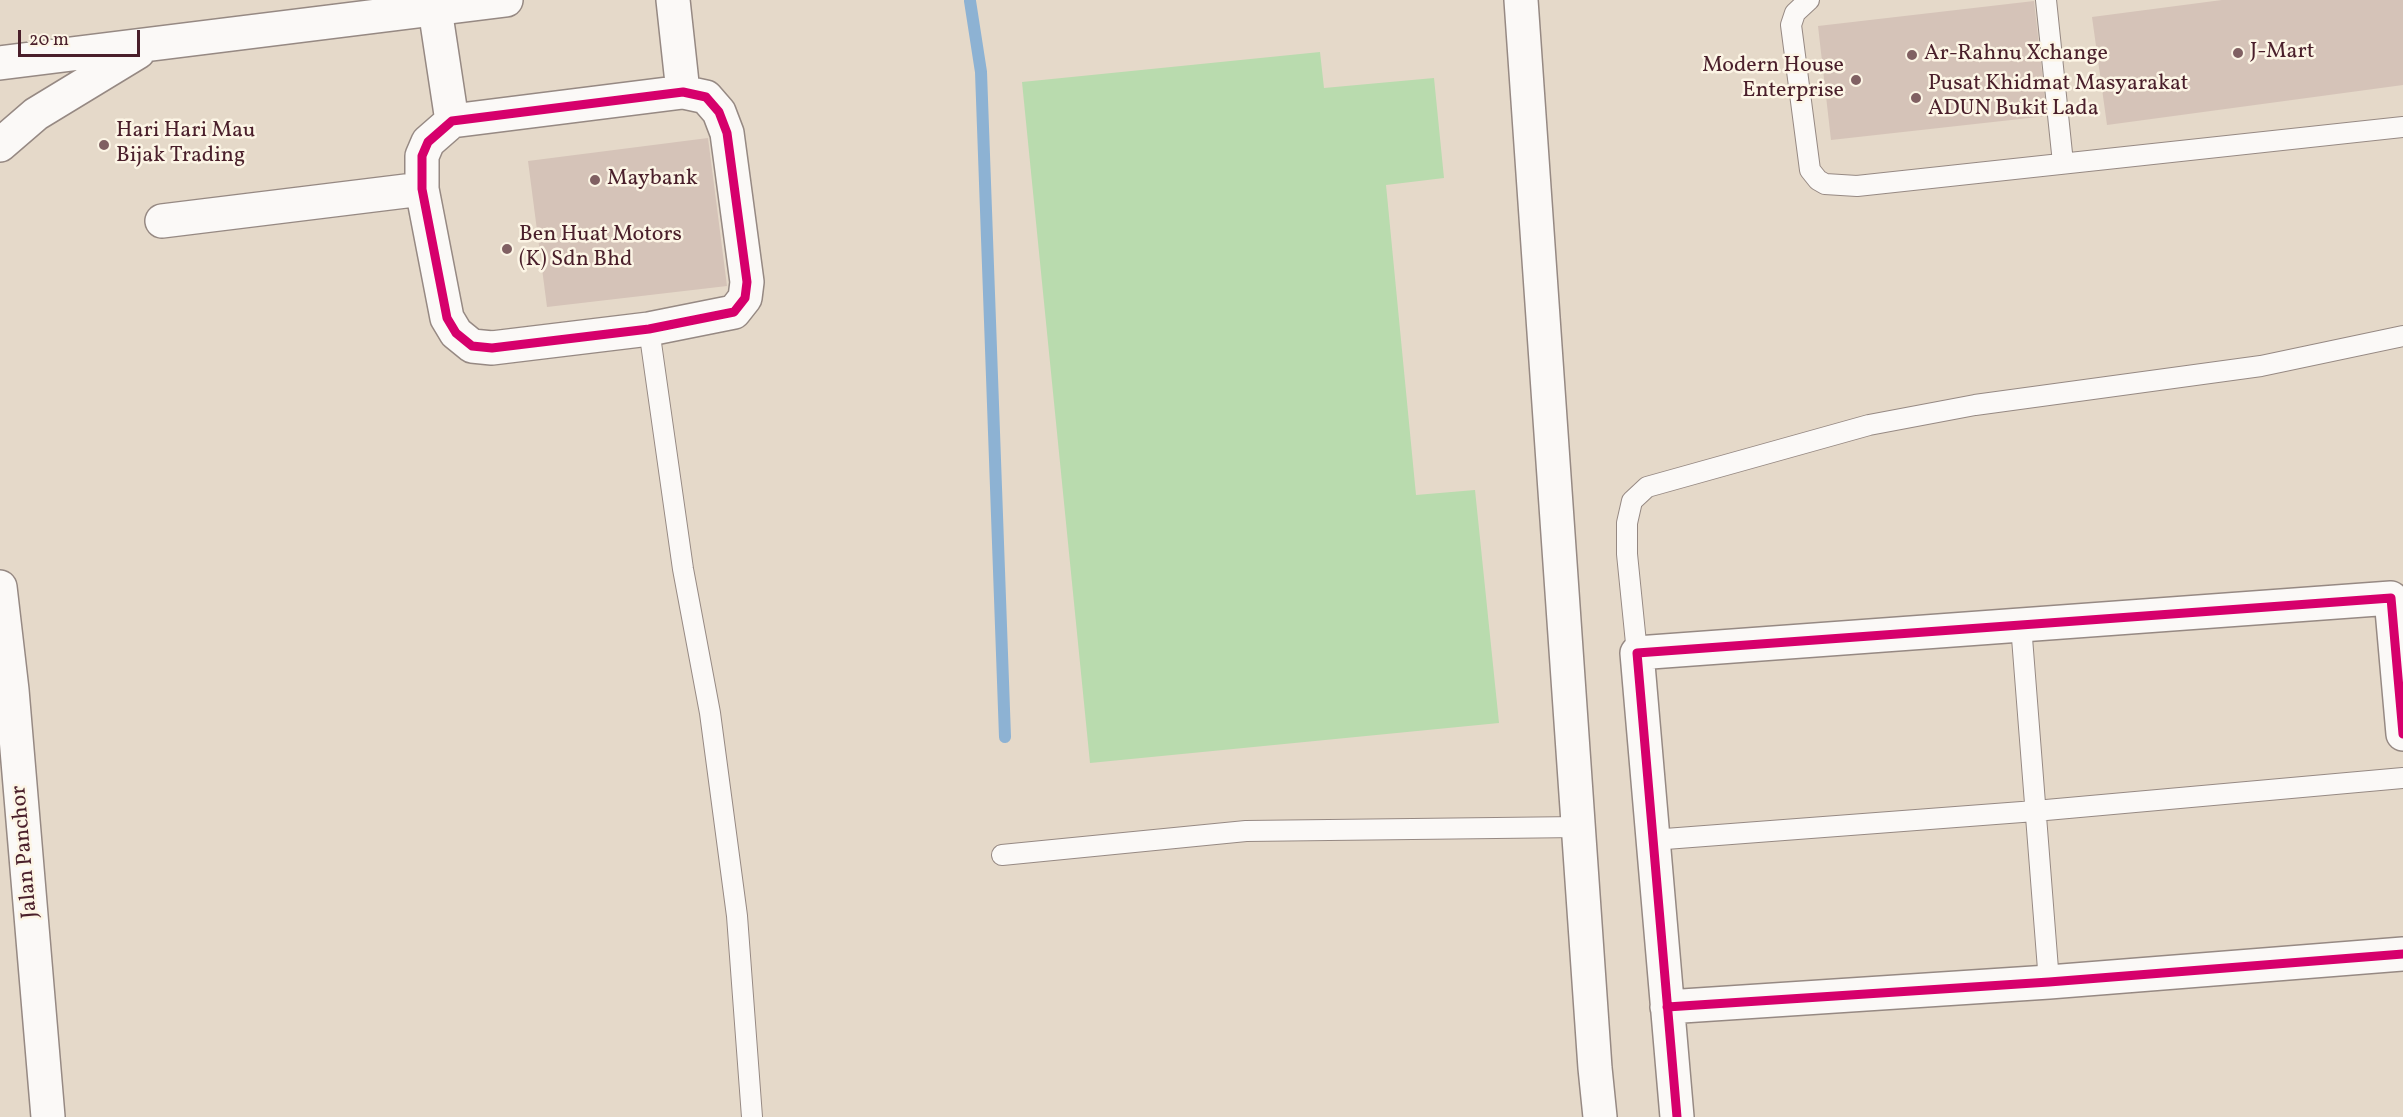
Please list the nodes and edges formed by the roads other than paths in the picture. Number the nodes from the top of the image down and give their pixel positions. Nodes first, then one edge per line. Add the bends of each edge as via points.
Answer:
1 (506, 0) edge
2 (673, 0) edge
3 (1521, 0) edge
4 (1809, 0) edge
5 (2046, 0) edge
6 (435, 9) junction
7 (150, 45) junction
8 (0, 63) edge
9 (683, 92) junction
10 (452, 121) junction
11 (2403, 127) edge
12 (0, 145) edge
13 (2063, 163) junction
14 (422, 189) junction
15 (162, 221) dead end
16 (649, 329) junction
17 (2403, 336) edge
18 (0, 586) edge
19 (2397, 597) edge
20 (2021, 625) junction
21 (1637, 653) junction
22 (6, 691) edge
23 (2403, 734) edge
24 (2403, 778) edge
25 (2035, 811) junction
26 (1579, 827) junction
27 (1652, 840) junction
28 (1002, 855) dead end
29 (2403, 954) edge
30 (2049, 982) junction
31 (1667, 1007) junction
32 (48, 1117) edge
33 (752, 1117) edge
34 (1600, 1117) edge
35 (1677, 1117) edge

1 - 6 main road
2 - 9 main road
3 - 26 main road
4 - 13 lane via 1795,14 1791,25 1810,170 1824,184 1857,186
5 - 13 lane
6 - 7 main road
6 - 10 main road
7 - 8 main road
7 - 12 main road via 36,114
9 - 10 main road
9 - 16 main road via 706,97 719,112 727,133 746,298 734,312
10 - 14 main road via 428,142 422,156
11 - 13 lane
14 - 15 main road
14 - 16 main road via 447,318 456,333 472,346 492,348
16 - 33 lane via 683,569 710,713 736,916
17 - 21 lane via 2261,366 2029,397 1869,425 1647,487 1632,501 1627,523
18 - 22 main road, Jalan Panchor
19 - 20 main road
19 - 23 main road
20 - 21 main road
20 - 25 lane
21 - 27 main road
22 - 32 main road, Jalan Panchor
24 - 25 lane
25 - 27 lane
25 - 30 lane
26 - 28 lane via 1246,831
26 - 34 main road
27 - 31 main road
29 - 30 main road
30 - 31 main road
31 - 35 main road

